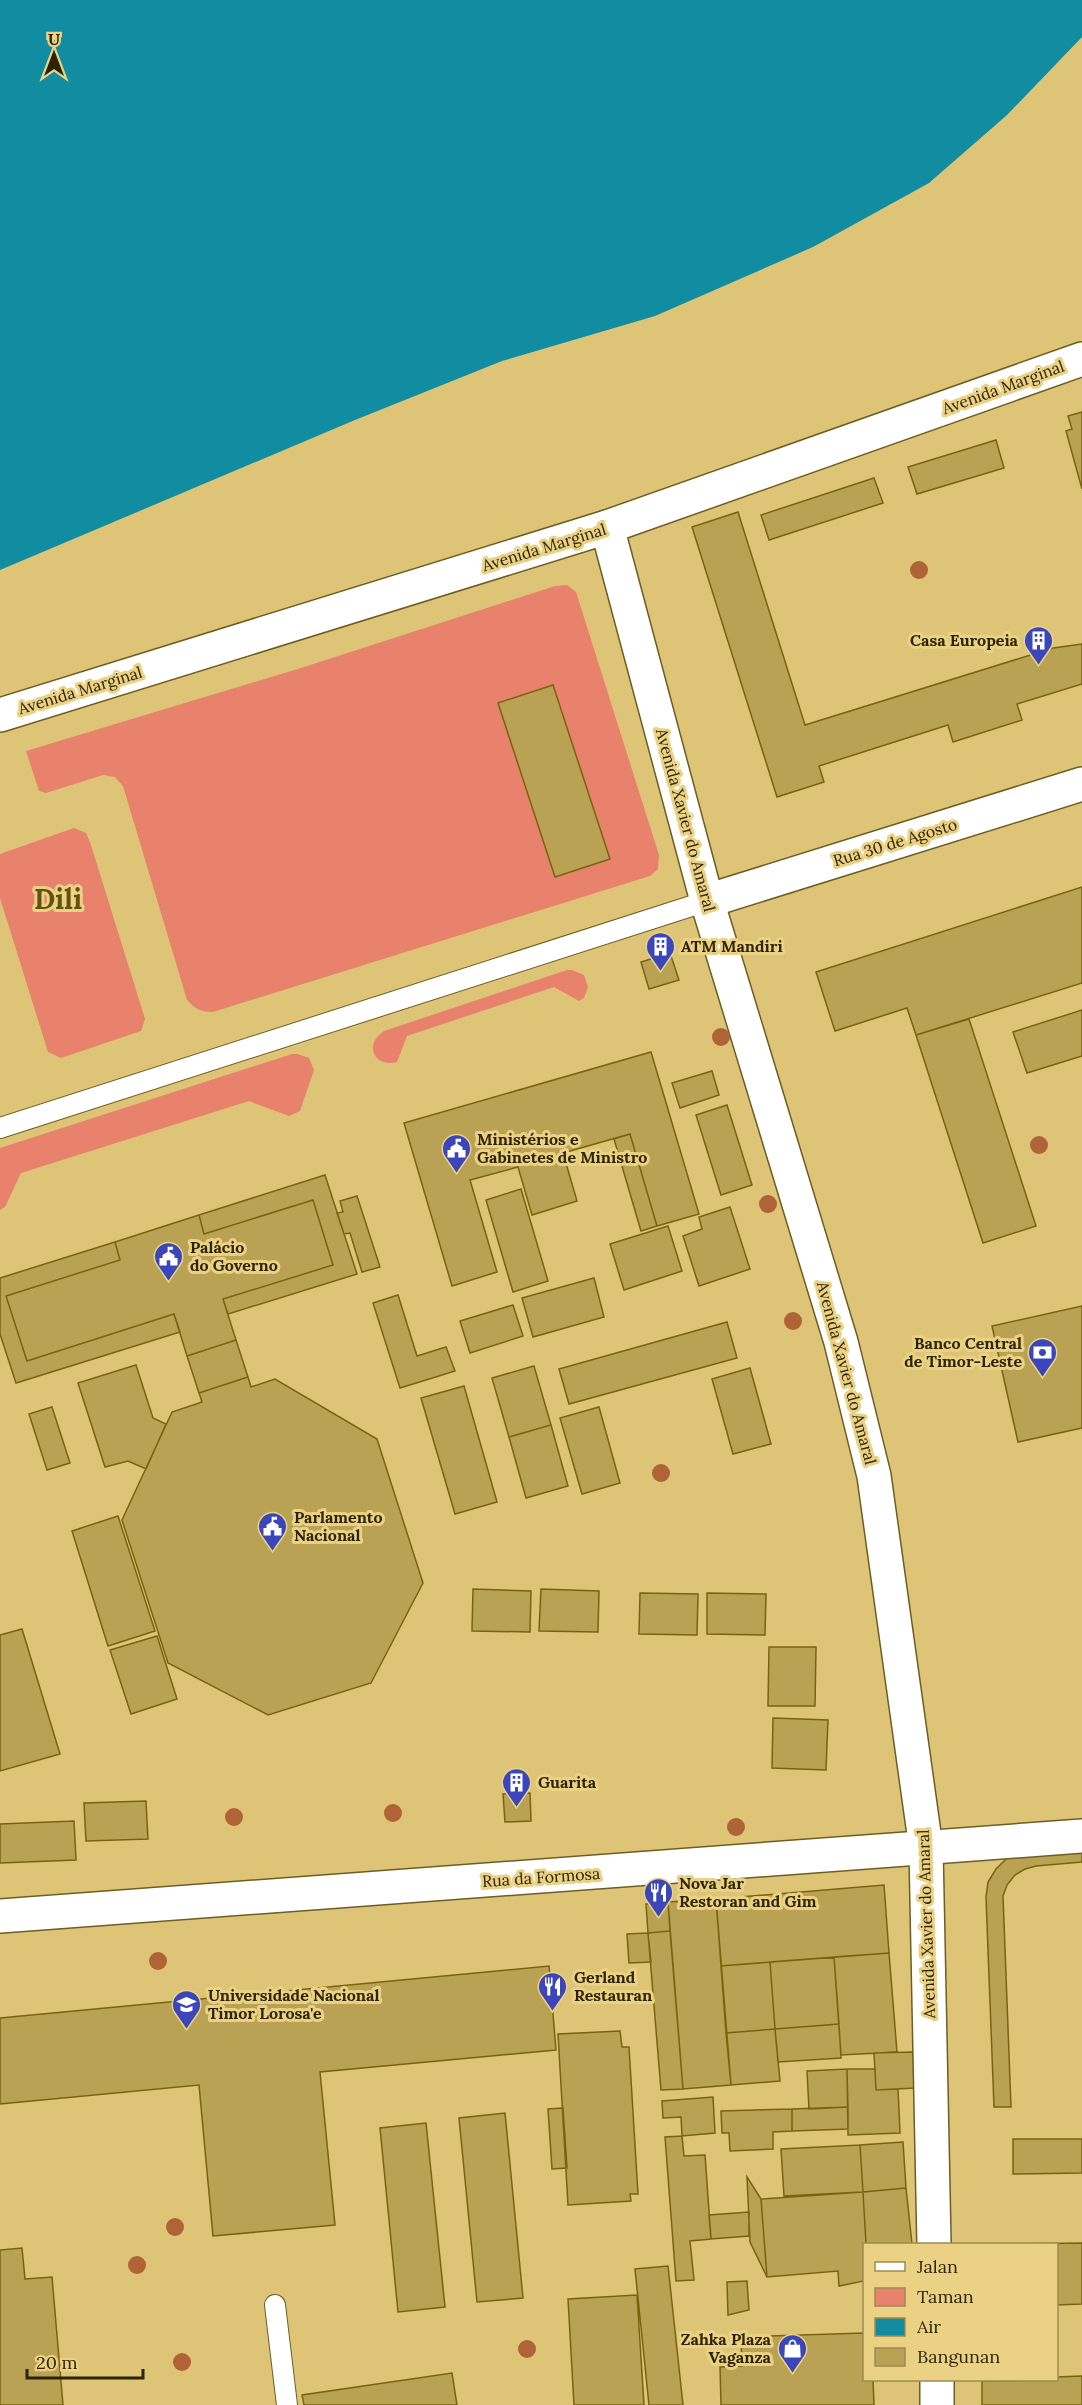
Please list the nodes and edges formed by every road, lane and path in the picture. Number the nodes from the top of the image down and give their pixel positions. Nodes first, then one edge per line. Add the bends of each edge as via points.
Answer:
1 (1082, 359) edge
2 (607, 527) junction
3 (0, 715) edge
4 (1082, 784) edge
5 (708, 901) junction
6 (0, 1128) edge
7 (1082, 1836) edge
8 (926, 1848) junction
9 (0, 1916) edge
10 (934, 2243) edge
11 (275, 2305) dead end
12 (937, 2381) edge
13 (287, 2405) edge
14 (937, 2405) edge

1 - 2 main road, Avenida Marginal
2 - 3 main road, Avenida Marginal
2 - 5 main road, Avenida Xavier do Amaral
4 - 5 main road, Rua 30 de Agosto
5 - 6 lane
5 - 8 main road, Avenida Xavier do Amaral via 841,1342 874,1476
7 - 8 main road, Rua da Formosa
8 - 9 main road, Rua da Formosa
8 - 10 main road, Avenida Xavier do Amaral
11 - 13 lane
12 - 14 main road

